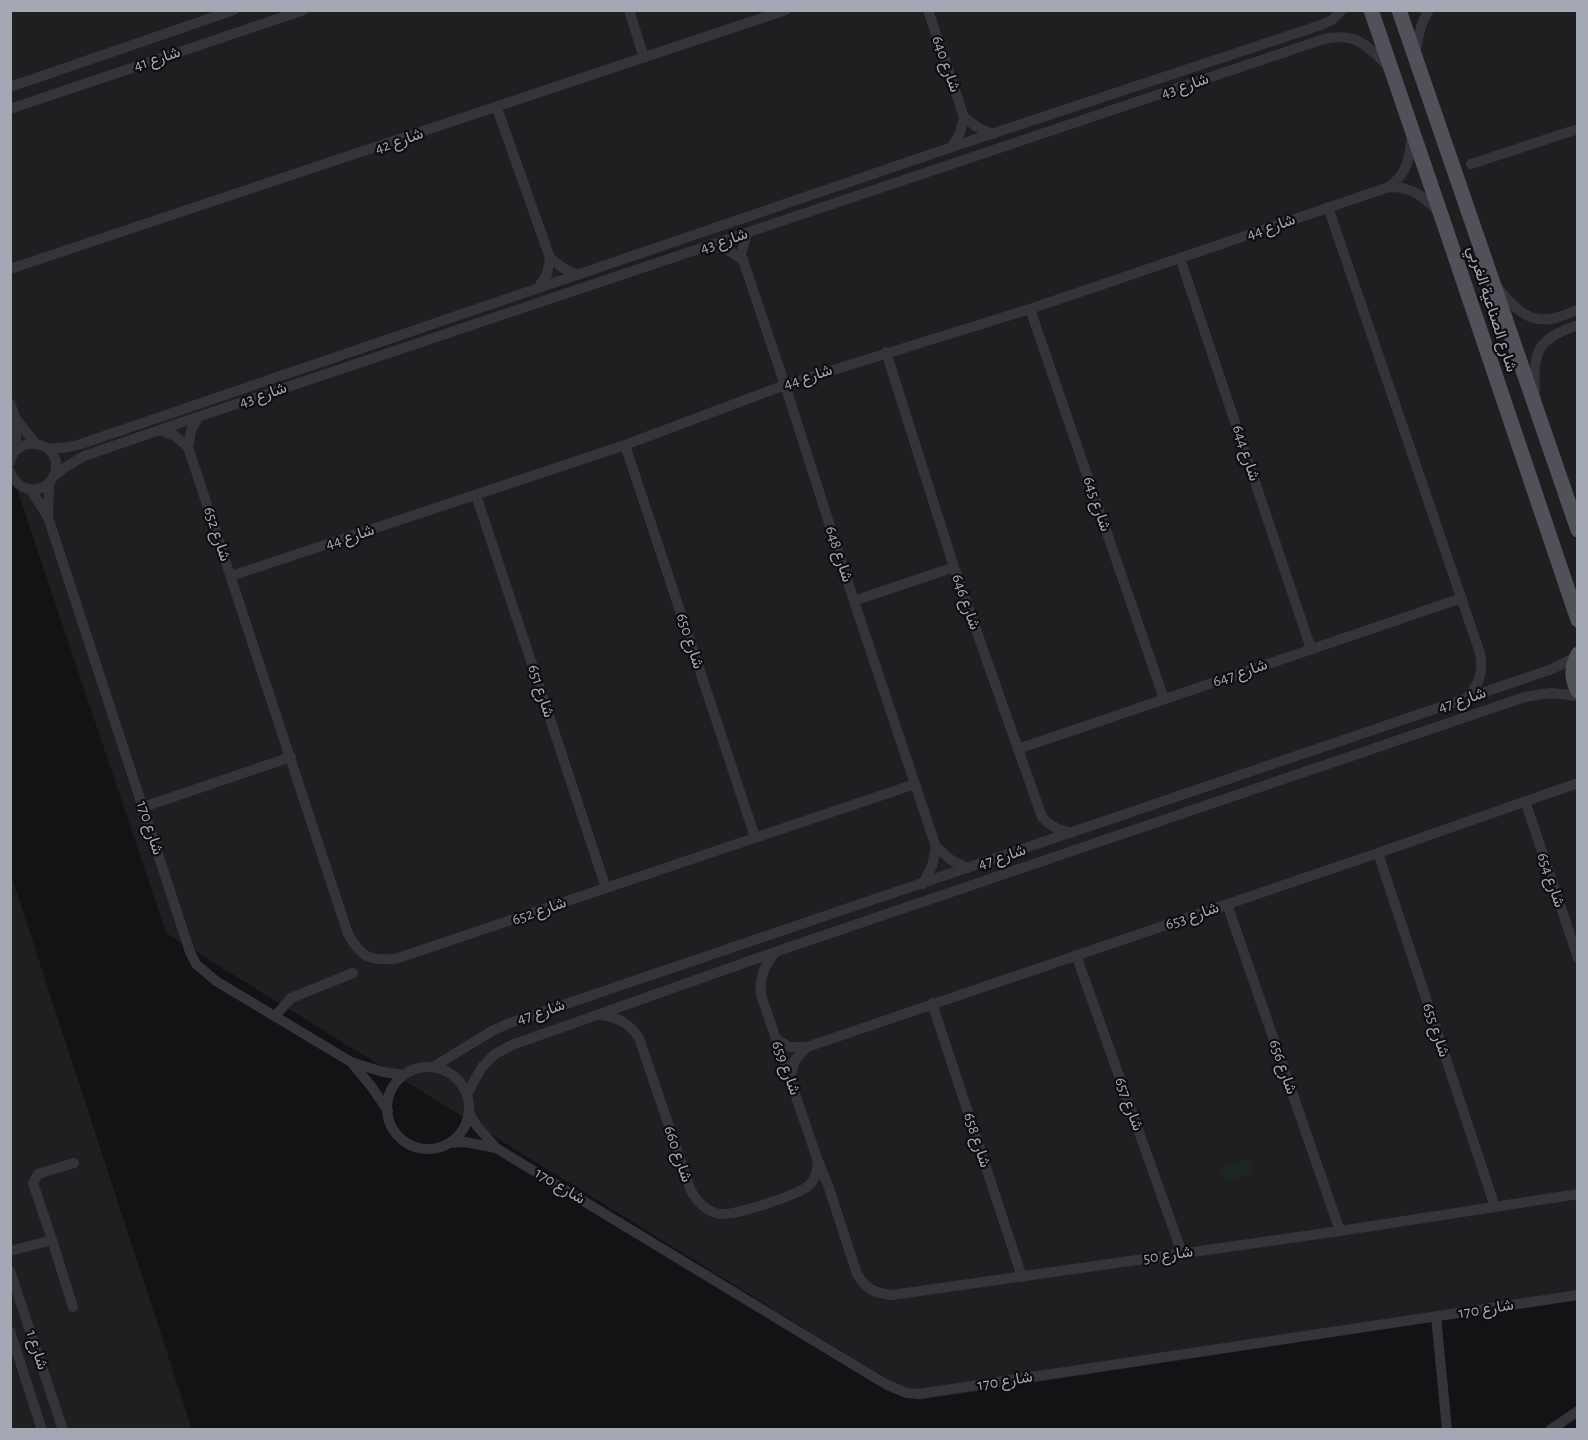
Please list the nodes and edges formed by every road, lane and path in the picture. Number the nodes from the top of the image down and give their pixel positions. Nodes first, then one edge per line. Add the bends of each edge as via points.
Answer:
1 (234, 10) edge
2 (304, 10) edge
3 (629, 10) edge
4 (786, 10) edge
5 (928, 10) edge
6 (1342, 10) edge
7 (1371, 10) edge
8 (1399, 10) edge
9 (1429, 10) edge
10 (1415, 56) junction
11 (644, 58) junction
12 (1391, 69) junction
13 (10, 87) edge
14 (497, 108) junction
15 (10, 109) edge
16 (964, 117) junction
17 (1578, 129) edge
18 (1413, 131) junction
19 (993, 134) junction
20 (952, 147) junction
21 (1471, 164) dead end
22 (1389, 187) junction
23 (1328, 207) junction
24 (1442, 215) junction
25 (747, 233) junction
26 (711, 246) junction
27 (550, 258) junction
28 (1180, 258) junction
29 (743, 260) junction
30 (10, 269) edge
31 (578, 274) junction
32 (1491, 279) junction
33 (538, 288) junction
34 (1030, 309) junction
35 (1578, 310) edge
36 (1578, 325) edge
37 (886, 352) junction
38 (785, 385) junction
39 (10, 403) edge
40 (1535, 407) junction
41 (15, 417) junction
42 (198, 417) junction
43 (160, 430) junction
44 (35, 443) junction
45 (626, 446) junction
46 (188, 447) junction
47 (48, 449) junction
48 (17, 450) junction
49 (10, 462) edge
50 (10, 471) edge
51 (51, 480) junction
52 (31, 490) junction
53 (476, 495) junction
54 (48, 517) junction
55 (1578, 530) edge
56 (954, 567) junction
57 (231, 576) junction
58 (1462, 598) junction
59 (854, 601) junction
60 (1578, 620) edge
61 (1311, 649) junction
62 (1576, 656) edge
63 (1578, 691) edge
64 (1578, 696) edge
65 (1467, 698) junction
66 (1164, 699) junction
67 (1018, 749) junction
68 (291, 757) junction
69 (1578, 783) edge
70 (915, 784) junction
71 (1525, 801) junction
72 (143, 807) junction
73 (1072, 833) junction
74 (755, 837) junction
75 (936, 848) junction
76 (1378, 853) junction
77 (968, 868) junction
78 (923, 884) junction
79 (606, 888) junction
80 (1227, 904) junction
81 (775, 952) junction
82 (1076, 955) junction
83 (1578, 958) edge
84 (353, 973) dead end
85 (932, 1003) junction
86 (598, 1014) junction
87 (274, 1016) junction
88 (776, 1039) junction
89 (807, 1047) junction
90 (351, 1062) junction
91 (433, 1067) junction
92 (404, 1075) junction
93 (790, 1077) junction
94 (468, 1095) junction
95 (387, 1111) junction
96 (470, 1112) junction
97 (450, 1143) junction
98 (496, 1148) junction
99 (818, 1161) junction
100 (74, 1163) dead end
101 (810, 1185) junction
102 (829, 1188) junction
103 (1578, 1194) edge
104 (1495, 1207) junction
105 (1340, 1231) junction
106 (52, 1240) junction
107 (10, 1251) edge
108 (1182, 1253) junction
109 (10, 1271) edge
110 (1022, 1277) junction
111 (1578, 1295) edge
112 (73, 1307) dead end
113 (1436, 1316) junction
114 (10, 1331) edge
115 (1578, 1411) edge
116 (42, 1430) edge
117 (63, 1430) edge
118 (1447, 1430) edge
119 (1550, 1430) edge

1 - 13 street, شارع 41
2 - 15 street, شارع 41
3 - 11 street
4 - 11 street, شارع 42
5 - 16 street, شارع 640
6 - 19 street, شارع 43 via 1321,25
7 - 12 main road, شارع الصناعية الغربي
8 - 10 main road, شارع الصناعية الغربي
9 - 10 street
10 - 32 main road, شارع الصناعية الغربي
11 - 14 street, شارع 42
12 - 18 main road, شارع الصناعية الغربي
12 - 25 street, شارع 43 via 1354,38 1335,36
14 - 27 street
14 - 30 street, شارع 42
16 - 19 street
16 - 20 street
17 - 21 street
18 - 22 street via 1407,165
18 - 24 main road, شارع الصناعية الغربي
19 - 20 street, شارع 43
20 - 31 street, شارع 43
22 - 23 street, شارع 44
22 - 24 street, شارع 44 via 1417,192
23 - 28 street, شارع 44
23 - 58 street
24 - 60 main road, شارع الصناعية الغربي
25 - 26 street, شارع 43
25 - 29 street, شارع 648
26 - 29 street via 728,250
26 - 42 street, شارع 43
27 - 31 street
27 - 33 street via 547,274
28 - 34 street, شارع 44
28 - 61 street, شارع 644
29 - 38 street, شارع 648
31 - 33 street, شارع 43
32 - 35 street via 1527,316 1549,319
32 - 40 main road, شارع الصناعية الغربي
33 - 47 street, شارع 43 via 81,444
34 - 37 street, شارع 44
34 - 66 street, شارع 645
36 - 40 street via 1554,334 1538,350
37 - 38 street, شارع 44
37 - 56 street, شارع 646
38 - 45 street, شارع 44
38 - 59 street, شارع 648
39 - 41 street
40 - 55 main road, شارع الصناعية الغربي
41 - 44 street
41 - 48 street
42 - 43 street, شارع 43
42 - 46 street via 190,431
43 - 46 street
43 - 51 street, شارع 43 via 84,456
44 - 47 street
44 - 48 street
45 - 53 street, شارع 44
45 - 74 street, شارع 650
46 - 57 street, شارع 652
47 - 51 street, شارع 170 via 56,462
48 - 49 street
50 - 52 street, شارع 170 via 15,482
51 - 52 street, شارع 43 via 44,487
51 - 54 street, شارع 170
52 - 54 street, شارع 170
53 - 57 street, شارع 44
53 - 79 street, شارع 651
54 - 72 street, شارع 170
56 - 59 street
56 - 67 street, شارع 646
57 - 68 street, شارع 652
58 - 61 street, شارع 647
58 - 65 street via 1483,663 1480,679
59 - 70 street, شارع 648
61 - 66 street, شارع 647
62 - 63 main road via 1572,674
62 - 65 street, شارع 47 via 1552,669
64 - 81 street, شارع 47 via 1550,693 1525,697
65 - 73 street, شارع 47
66 - 67 street, شارع 647
67 - 73 street, شارع 646 via 1042,817 1058,830
68 - 72 street
68 - 79 street, شارع 652 via 348,934 363,955 395,959
69 - 71 street, شارع 653
70 - 74 street, شارع 652
70 - 75 street, شارع 648
71 - 76 street, شارع 653
71 - 83 street, شارع 654
72 - 87 street, شارع 170 via 196,964 216,981
73 - 77 street, شارع 47
74 - 79 street, شارع 652
75 - 77 street
75 - 78 street
76 - 80 street, شارع 653
76 - 104 street, شارع 655
77 - 78 street, شارع 47
78 - 91 street, شارع 47 via 507,1024
80 - 82 street, شارع 653
80 - 105 street, شارع 656
81 - 86 street, شارع 47
81 - 88 street, شارع 659 via 766,963 760,983
82 - 85 street, شارع 653
82 - 108 street, شارع 657
84 - 87 street via 291,998
85 - 89 street, شارع 653
85 - 110 street, شارع 658
86 - 94 street, شارع 47 via 495,1054 482,1067
86 - 101 street, شارع 660 via 621,1020 639,1038 691,1191 705,1209 731,1214 795,1194
87 - 90 street, شارع 170
88 - 89 street via 790,1047
88 - 93 street, شارع 659
89 - 93 street via 795,1060
90 - 92 street, شارع 170
90 - 95 street, شارع 170
91 - 92 street
91 - 94 street via 458,1079
92 - 95 street via 391,1091
93 - 99 street, شارع 659
94 - 96 street
95 - 97 street via 394,1131 410,1144 430,1149
96 - 97 street via 466,1125
96 - 98 street, شارع 170
97 - 98 street, شارع 170
98 - 113 street, شارع 170 via 887,1385 907,1393
99 - 101 street
99 - 102 street, شارع 50
100 - 106 street via 38,1174 33,1183
101 - 102 street
102 - 110 street, شارع 50 via 857,1274 870,1290 892,1295
103 - 104 street, شارع 50
104 - 105 street, شارع 50
105 - 108 street, شارع 50
106 - 107 street
106 - 112 street
108 - 110 street, شارع 50
109 - 117 street, شارع 1
111 - 113 street, شارع 170
113 - 118 street
114 - 116 street, شارع 1
115 - 119 street

